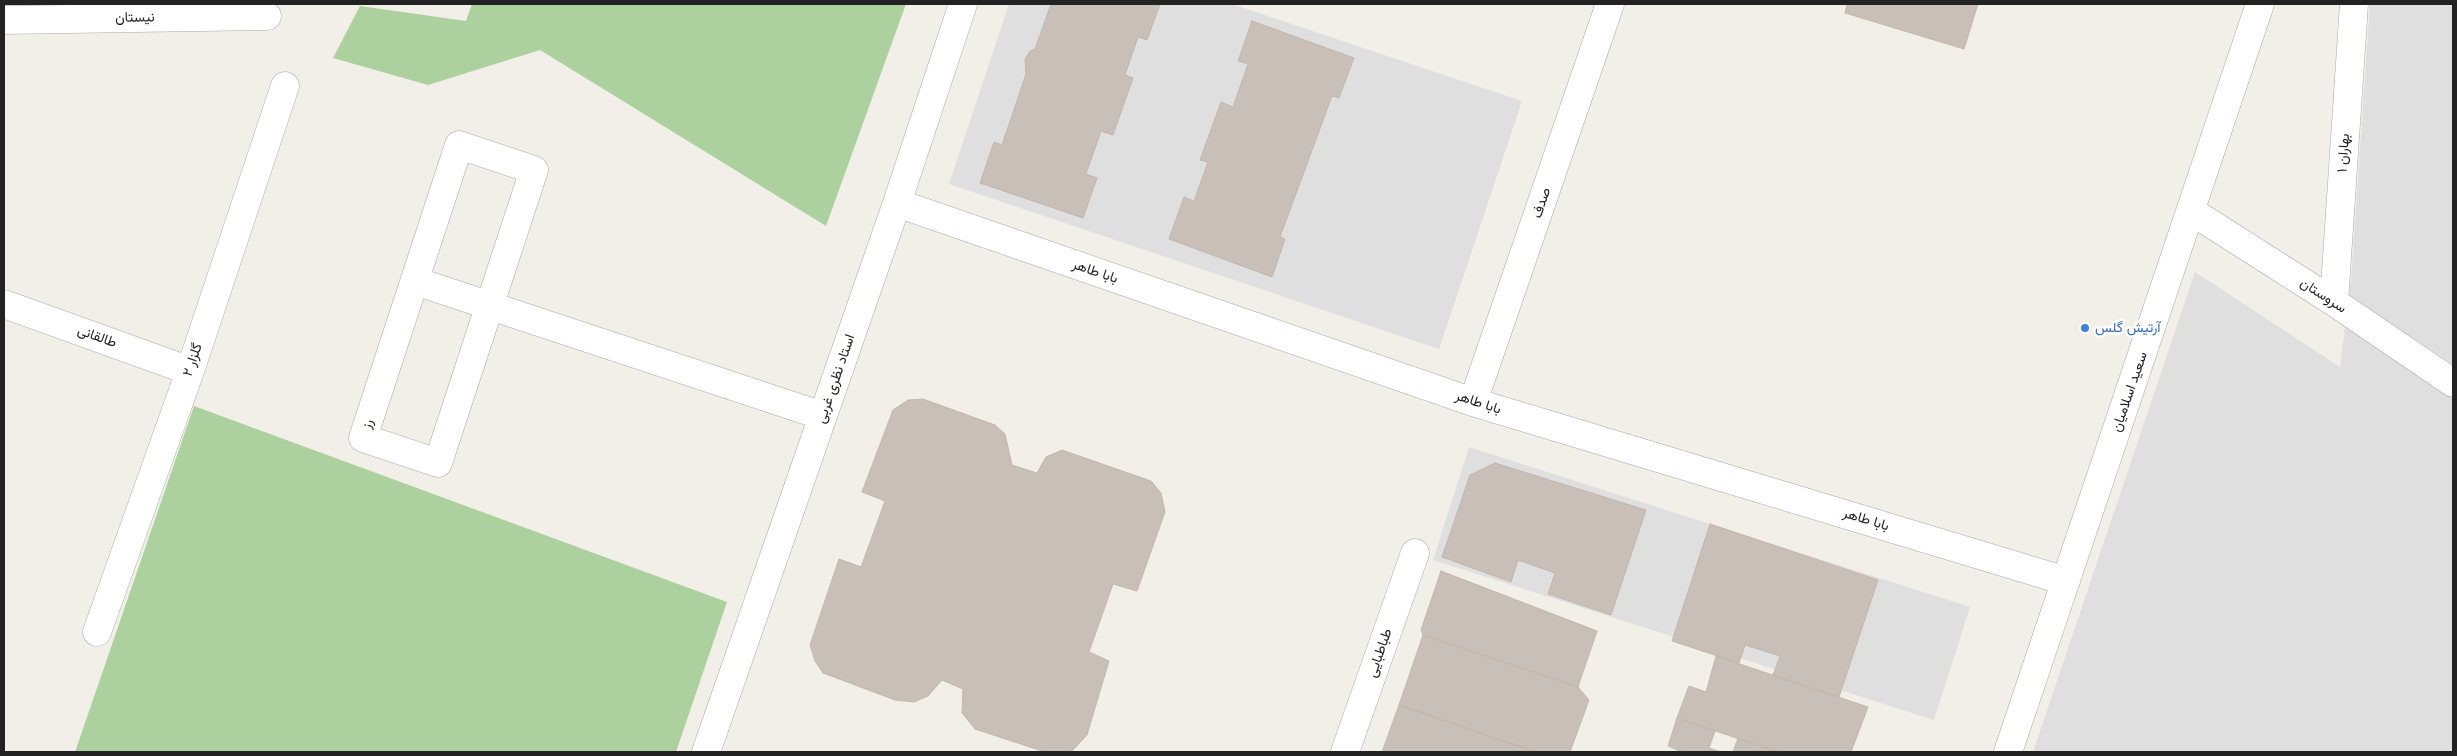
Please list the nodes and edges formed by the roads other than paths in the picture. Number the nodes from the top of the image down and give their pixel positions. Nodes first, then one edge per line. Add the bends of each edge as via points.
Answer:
1 (963, 4) edge
2 (1610, 4) edge
3 (2260, 4) edge
4 (2354, 4) edge
5 (267, 16) dead end
6 (4, 20) edge
7 (285, 86) dead end
8 (897, 203) junction
9 (2191, 211) junction
10 (415, 281) junction
11 (2334, 302) junction
12 (4, 304) edge
13 (490, 306) junction
14 (190, 371) junction
15 (2453, 383) edge
16 (1474, 402) junction
17 (823, 416) junction
18 (1415, 553) dead end
19 (2066, 581) junction
20 (97, 632) dead end
21 (706, 752) edge
22 (1345, 752) edge
23 (2008, 752) edge

1 - 8 street, استاد نظری غربی
2 - 16 street, صدف
3 - 9 street, سعید اسلامیان
4 - 11 street, بهاران ۱
5 - 6 street, نیستان
7 - 14 street, گلزار ۲
8 - 16 street, بابا طاهر
8 - 17 street, استاد نظری غربی
9 - 11 street, سروستان
9 - 19 street, سعید اسلامیان
10 - 13 street
10 - 13 street, رز via 459,145 534,170
10 - 13 street, رز via 363,438 438,463
11 - 15 street, سروستان
12 - 14 street, طالقانی
13 - 17 street
14 - 20 street, گلزار ۲
16 - 19 street, بابا طاهر
17 - 21 street, استاد نظری غربی
18 - 22 street, طباطبایی
19 - 23 street, سعید اسلامیان

